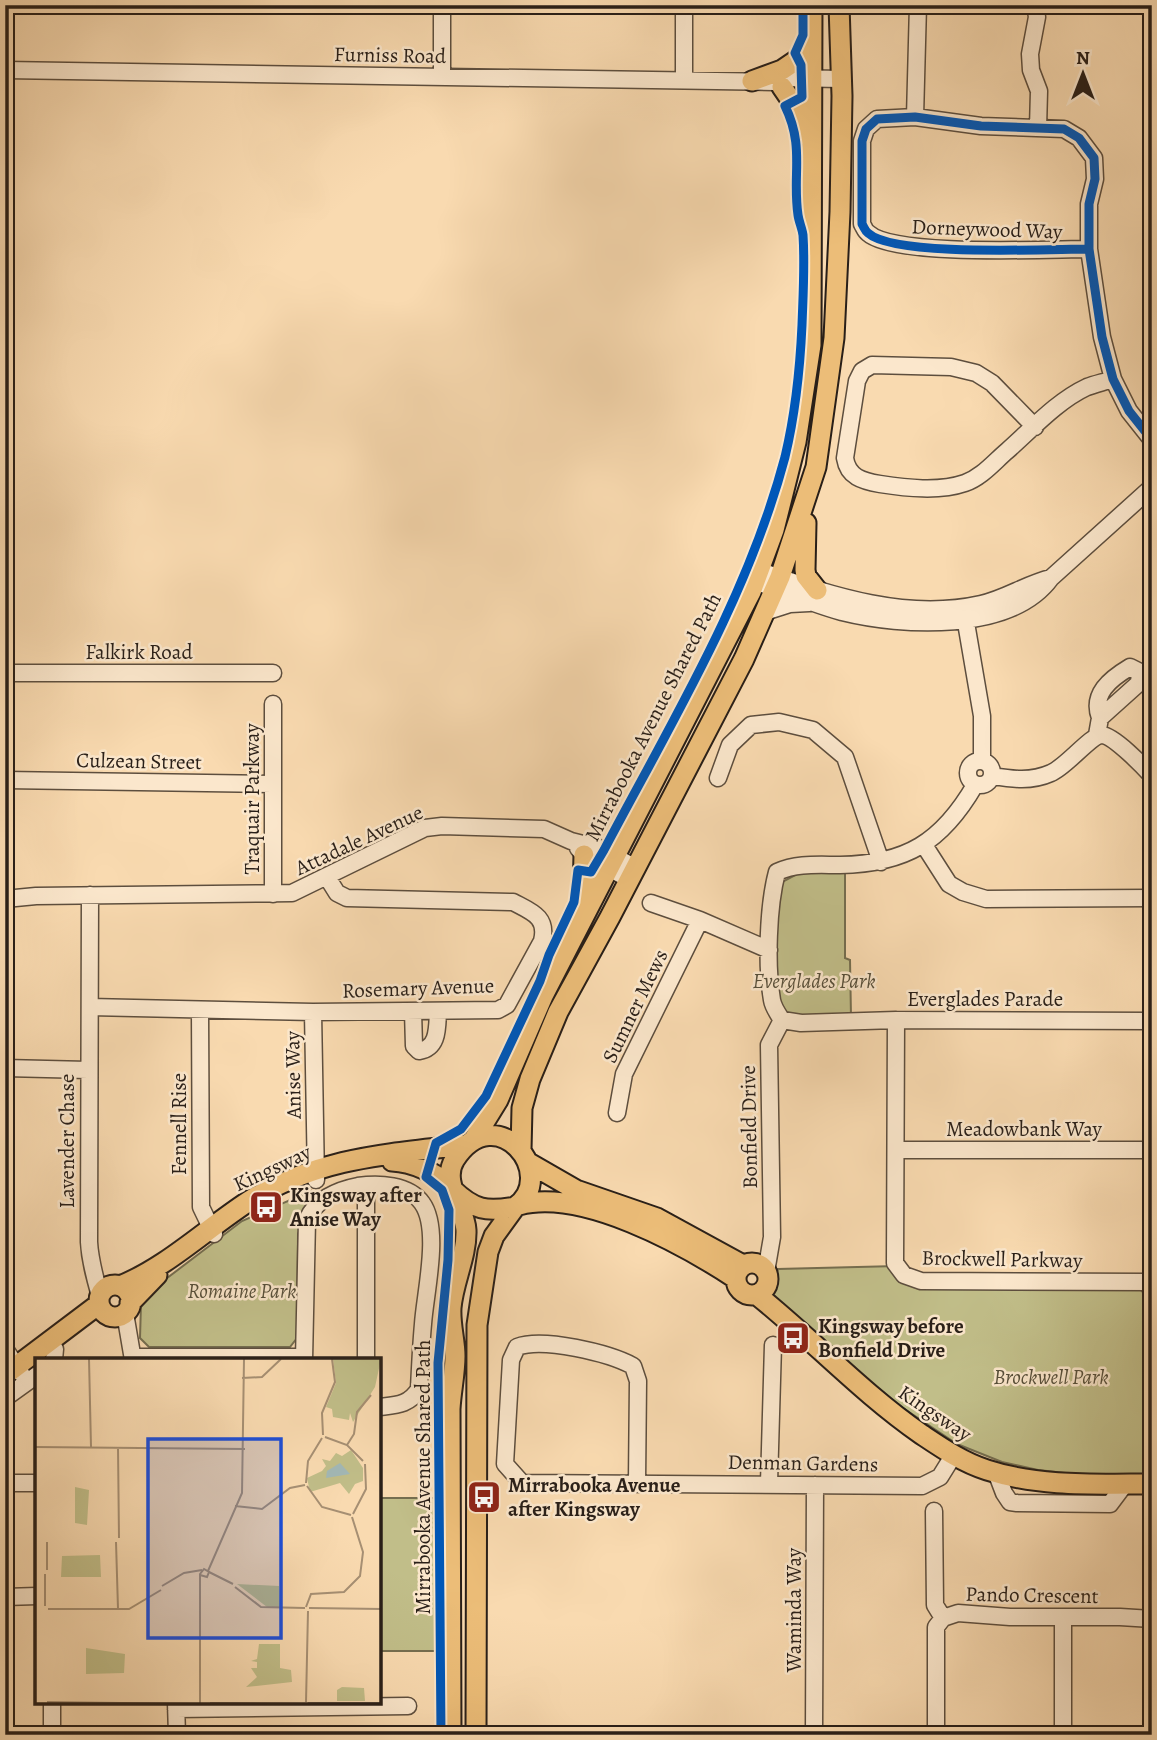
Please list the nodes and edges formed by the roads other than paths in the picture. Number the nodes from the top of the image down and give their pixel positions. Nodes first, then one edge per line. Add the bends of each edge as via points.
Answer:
1 (442, 5) edge
2 (684, 5) edge
3 (812, 5) edge
4 (839, 5) edge
5 (918, 5) edge
6 (1035, 5) edge
7 (812, 35) junction
8 (5, 70) edge
9 (442, 77) junction
10 (684, 80) junction
11 (752, 81) junction
12 (812, 82) junction
13 (841, 83) junction
14 (778, 85) junction
15 (915, 117) junction
16 (1038, 128) junction
17 (812, 150) junction
18 (1089, 248) junction
19 (1112, 379) junction
20 (1035, 426) junction
21 (1152, 440) edge
22 (1152, 487) edge
23 (808, 494) junction
24 (757, 576) junction
25 (777, 583) junction
26 (816, 596) junction
27 (765, 612) junction
28 (964, 613) junction
29 (5, 673) edge
30 (273, 673) dead end
31 (273, 704) dead end
32 (1100, 718) dead end
33 (1097, 735) junction
34 (982, 761) junction
35 (992, 776) junction
36 (1152, 776) edge
37 (718, 778) dead end
38 (5, 780) edge
39 (272, 784) junction
40 (975, 785) junction
41 (925, 845) junction
42 (578, 848) junction
43 (612, 862) junction
44 (881, 862) junction
45 (632, 873) junction
46 (327, 877) junction
47 (5, 890) edge
48 (273, 894) junction
49 (90, 895) junction
50 (36, 896) junction
51 (1152, 898) edge
52 (5, 899) edge
53 (651, 903) dead end
54 (700, 920) junction
55 (769, 950) junction
56 (563, 956) junction
57 (90, 1007) junction
58 (200, 1011) junction
59 (413, 1011) junction
60 (438, 1011) junction
61 (313, 1012) junction
62 (782, 1020) junction
63 (896, 1020) junction
64 (1152, 1021) edge
65 (5, 1068) edge
66 (88, 1070) junction
67 (617, 1113) dead end
68 (469, 1142) junction
69 (896, 1150) junction
70 (1152, 1154) edge
71 (525, 1156) junction
72 (316, 1175) junction
73 (366, 1186) junction
74 (452, 1188) junction
75 (517, 1206) junction
76 (213, 1230) junction
77 (754, 1277) junction
78 (1151, 1280) edge
79 (114, 1302) junction
80 (773, 1345) dead end
81 (5, 1349) edge
82 (42, 1358) edge
83 (42, 1358) edge
84 (133, 1358) edge
85 (304, 1358) edge
86 (366, 1358) edge
87 (30, 1367) edge
88 (5, 1398) edge
89 (382, 1407) edge
90 (953, 1456) junction
91 (637, 1482) junction
92 (5, 1483) edge
93 (35, 1483) edge
94 (769, 1483) junction
95 (1152, 1484) edge
96 (815, 1485) junction
97 (934, 1511) dead end
98 (35, 1596) edge
99 (5, 1597) edge
100 (943, 1618) junction
101 (1063, 1618) junction
102 (1152, 1619) edge
103 (52, 1705) edge
104 (176, 1706) edge
105 (408, 1706) dead end
106 (52, 1735) edge
107 (177, 1735) edge
108 (451, 1735) edge
109 (476, 1735) edge
110 (814, 1735) edge
111 (936, 1735) edge
112 (1063, 1735) edge

1 - 9 street
2 - 10 street
3 - 7 main road
4 - 13 main road
5 - 15 street
6 - 16 street via 1030,54 1039,91
7 - 11 main road via 804,55 782,70
7 - 12 main road
8 - 9 street, Furniss Road
9 - 10 street, Furniss Road
10 - 11 street, Furniss Road
11 - 14 street, Furniss Road
12 - 13 street, Furniss Road
12 - 14 street, Furniss Road
12 - 17 main road
13 - 23 main road via 834,338 817,467
14 - 17 main road via 797,109
15 - 16 street, Dorneywood Way
15 - 18 street, Dorneywood Way via 877,119 866,129 862,141 862,224 866,232 924,248
16 - 18 street, Dorneywood Way via 1064,130 1079,138 1094,158
17 - 24 main road via 811,345 806,386 774,530
18 - 19 street, Dorneywood Way
19 - 20 street via 1086,388
19 - 21 street, Dorneywood Way
20 - 20 street via 981,475 947,488 879,484 852,475 846,465 857,381 872,365 951,367 976,373
22 - 28 street via 1051,578
23 - 25 main road
23 - 26 main road via 805,570
24 - 25 street
24 - 43 main road
25 - 26 street
25 - 27 main road
26 - 27 street
26 - 28 street
27 - 45 main road
28 - 34 street via 982,716
29 - 30 street, Falkirk Road
31 - 39 street, Traquair Parkway
32 - 33 street
33 - 35 street via 1063,766 1044,776 1019,780
33 - 36 street via 1105,735
34 - 35 street via 989,764
34 - 40 street via 968,768 967,775
35 - 40 street via 987,783
37 - 44 street via 730,745 751,725 779,722 813,730 845,757
38 - 39 street, Culzean Street
39 - 48 street, Traquair Parkway
40 - 41 street via 954,818
41 - 44 street
41 - 51 street via 949,884 986,899
42 - 43 street, Attadale Avenue
42 - 46 street, Attadale Avenue via 544,829 442,826 425,828
42 - 56 main road via 583,890
43 - 45 street, Attadale Avenue
43 - 56 main road
44 - 55 street via 793,865 776,872
45 - 71 main road via 558,1012 530,1079 522,1108
46 - 48 street, Attadale Avenue via 292,893
46 - 60 street, Rosemary Avenue via 337,893 348,898 506,901 533,912 542,922 542,941 507,1005 498,1010
47 - 50 street, Attadale Avenue
48 - 49 street, Attadale Avenue
49 - 50 street, Attadale Avenue
49 - 57 street, Lavender Chase
50 - 52 street, Attadale Avenue
53 - 54 street
54 - 55 street
54 - 67 street, Sumner Mews via 624,1074
55 - 62 street via 772,1002
56 - 68 main road via 498,1100
57 - 58 street, Rosemary Avenue
57 - 66 street, Lavender Chase
58 - 61 street, Rosemary Avenue
58 - 76 street, Fennell Rise via 201,1207
59 - 60 street, Rosemary Avenue
59 - 60 street via 414,1046 419,1051 433,1044
59 - 61 street, Rosemary Avenue
61 - 72 street, Anise Way
62 - 63 street, Everglades Parade
62 - 77 street, Bonfield Drive via 769,1045 772,1237
63 - 64 street, Everglades Parade
63 - 69 street, Brockwell Parkway
65 - 66 street
66 - 79 street, Lavender Chase via 90,1260
68 - 71 main road via 499,1137 511,1141
68 - 72 main road, Kingsway via 359,1158
68 - 74 main road via 452,1164
69 - 70 street, Meadowbank Way via 1144,1150
69 - 78 street, Brockwell Parkway via 895,1263 904,1275 921,1281
71 - 75 main road via 529,1189
71 - 77 main road, Kingsway via 576,1190 657,1218
72 - 74 main road, Kingsway via 406,1162 428,1170
72 - 76 main road, Kingsway
73 - 85 street via 325,1198 312,1207 307,1220
73 - 86 street
73 - 89 street via 393,1186 412,1193 430,1222 419,1389 404,1404
74 - 75 main road via 482,1209
74 - 108 main road via 466,1231 451,1311 455,1359 450,1409
75 - 77 main road, Kingsway via 555,1202 600,1212 650,1230 714,1264
75 - 109 main road via 488,1252 477,1325
76 - 79 main road, Kingsway
77 - 90 main road, Kingsway via 779,1300 792,1326 892,1414
79 - 82 main road, Kingsway
79 - 83 main road, Kingsway
79 - 84 street, Lavender Chase
80 - 94 street
81 - 87 street
87 - 88 street, Kingsway
90 - 95 main road, Kingsway via 1027,1479
90 - 96 street, Denman Gardens via 940,1477 922,1486
91 - 91 street, Denman Gardens via 638,1381 633,1366 552,1343 517,1347 510,1360 505,1464 522,1483
91 - 94 street, Denman Gardens
92 - 93 street
94 - 96 street, Denman Gardens
96 - 110 street, Waminda Way
97 - 100 street, Pando Crescent via 934,1605
98 - 99 street
100 - 101 street, Pando Crescent via 958,1613
100 - 111 street, Pando Crescent via 936,1627
101 - 102 street, Pando Crescent
101 - 112 street
103 - 106 street
104 - 105 street
104 - 107 street

